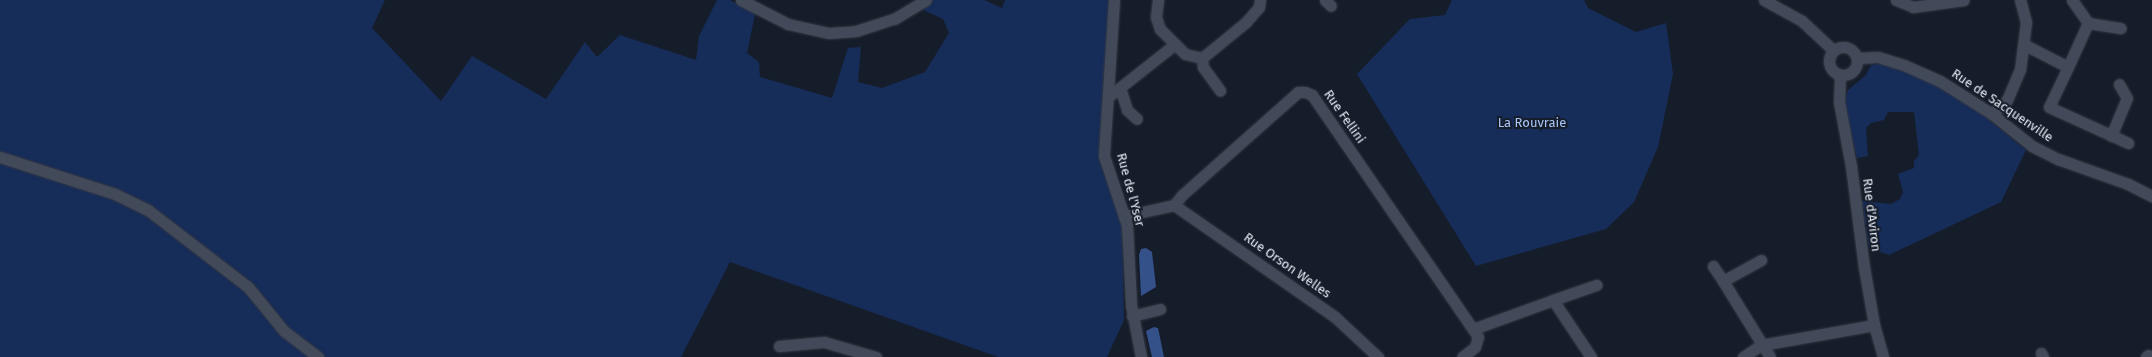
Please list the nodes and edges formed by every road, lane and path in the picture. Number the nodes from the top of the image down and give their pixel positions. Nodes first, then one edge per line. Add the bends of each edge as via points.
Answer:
1 (741, 0) edge
2 (926, 0) edge
3 (1114, 0) edge
4 (1158, 0) edge
5 (1260, 0) edge
6 (1764, 0) edge
7 (1896, 0) edge
8 (1964, 0) edge
9 (2020, 0) edge
10 (2072, 0) edge
11 (2088, 23) junction
12 (2121, 28) dead end
13 (1175, 44) junction
14 (2026, 45) junction
15 (1833, 50) junction
16 (1202, 58) junction
17 (1857, 58) junction
18 (2068, 67) junction
19 (1840, 75) junction
20 (2119, 84) dead end
21 (1120, 88) junction
22 (1220, 90) dead end
23 (1108, 97) junction
24 (1992, 114) junction
25 (1137, 119) dead end
26 (2111, 136) junction
27 (2128, 143) dead end
28 (0, 157) edge
29 (2152, 196) edge
30 (1174, 205) junction
31 (1124, 216) junction
32 (1761, 260) dead end
33 (1713, 266) dead end
34 (1723, 281) junction
35 (1596, 285) dead end
36 (1553, 300) junction
37 (1160, 309) dead end
38 (1132, 316) junction
39 (1874, 325) junction
40 (1473, 329) junction
41 (1762, 345) junction
42 (779, 346) dead end
43 (318, 357) edge
44 (876, 357) edge
45 (1141, 357) edge
46 (1378, 357) edge
47 (1462, 357) edge
48 (1590, 357) edge
49 (1743, 357) edge
50 (1770, 357) edge
51 (1883, 357) edge

1 - 2 street via 788,24 829,33 856,31 894,19
3 - 23 street, Rue de l'Yser
4 - 13 street via 1156,17 1160,29
5 - 16 street via 1259,7 1246,22
6 - 15 street via 1802,21
7 - 8 street via 1913,7
9 - 14 street via 2026,22
10 - 11 street
11 - 12 street
11 - 18 street
13 - 16 street via 1185,54
13 - 21 street
14 - 18 street
14 - 24 street via 2020,70 2007,100
15 - 17 street via 1848,47
15 - 19 street via 1829,57 1830,66
16 - 22 street via 1203,67
17 - 19 street via 1854,71
17 - 24 street, Rue de Sacquenville via 1878,58 1904,65 1940,81
18 - 26 street via 2048,107
19 - 39 street, Rue d'Aviron via 1839,102
20 - 26 street via 2127,98
21 - 23 street
21 - 25 street via 1127,110
23 - 31 street, Rue de l'Yser via 1104,156
24 - 29 street, Rue de Sacquenville via 2032,146
26 - 27 street
28 - 43 street via 115,194 148,210 248,286 284,331
30 - 31 street
30 - 40 street, Rue Fellini via 1182,195 1298,92 1305,92 1312,95
30 - 46 street, Rue Orson Welles via 1335,317
31 - 38 street, Rue de l'Yser
32 - 34 street
33 - 34 street
34 - 41 street
35 - 36 street
36 - 40 street
36 - 48 street
37 - 38 street
38 - 45 street, Rue de l'Yser
39 - 41 street
39 - 51 street, Rue d'Aviron
40 - 47 street via 1478,337 1475,347
41 - 49 street
41 - 50 street
42 - 44 street via 824,342

